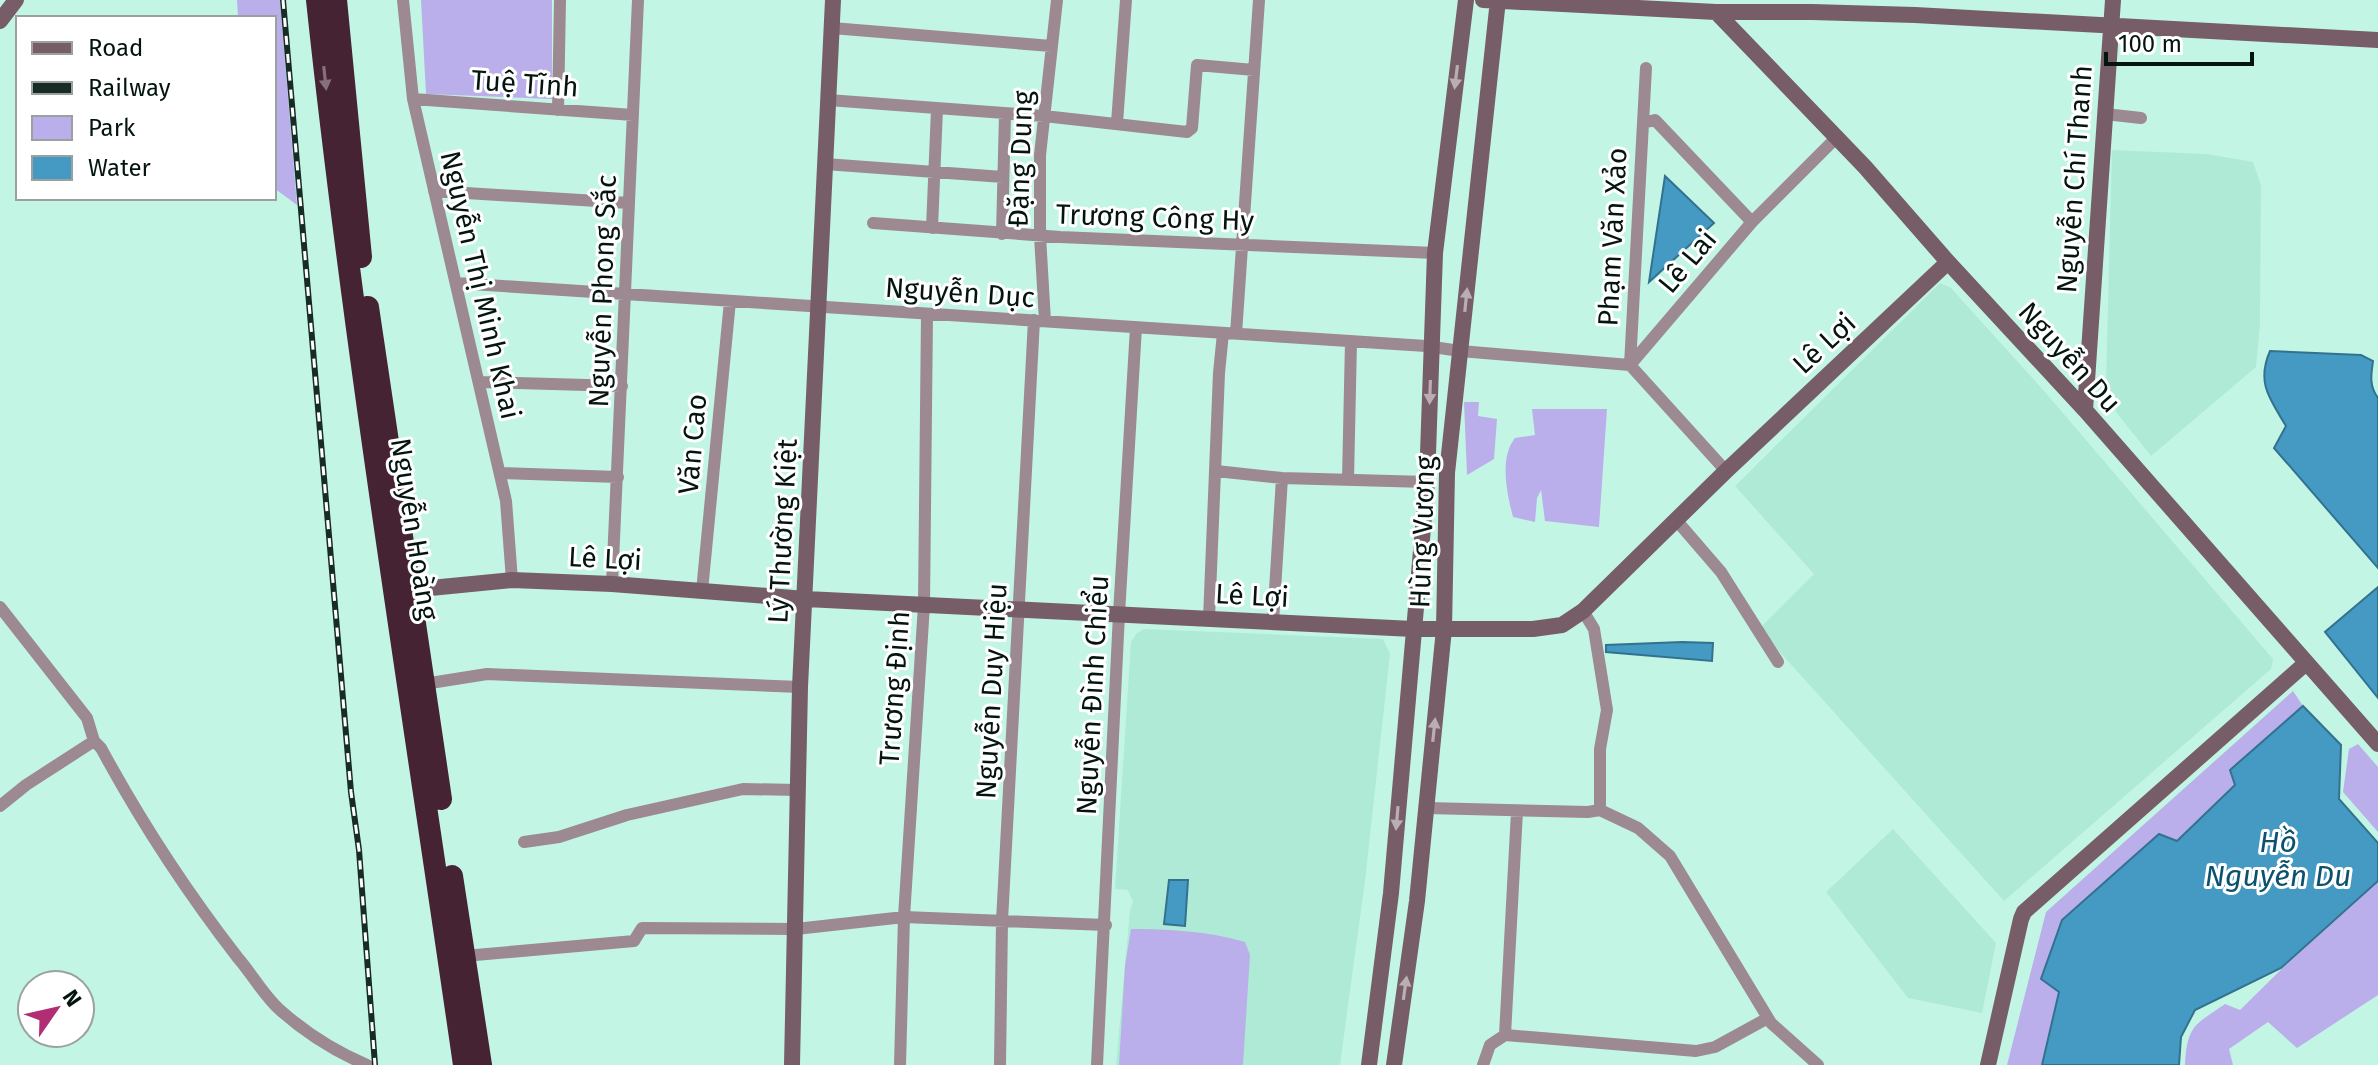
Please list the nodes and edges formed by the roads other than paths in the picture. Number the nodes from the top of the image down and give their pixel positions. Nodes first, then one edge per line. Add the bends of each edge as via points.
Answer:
1 (16, 0) edge
2 (317, 0) edge
3 (336, 0) edge
4 (403, 0) edge
5 (560, 0) edge
6 (638, 0) edge
7 (833, 0) edge
8 (1057, 0) edge
9 (1126, 0) edge
10 (1259, 0) edge
11 (1466, 0) edge
12 (1483, 0) edge
13 (1498, 0) edge
14 (2113, 0) edge
15 (1716, 6) edge
16 (1812, 6) edge
17 (0, 21) edge
18 (2111, 27) junction
19 (832, 28) junction
20 (2378, 40) edge
21 (1051, 46) junction
22 (1646, 68) dead end
23 (1254, 70) junction
24 (413, 99) junction
25 (828, 100) junction
26 (937, 109) junction
27 (558, 110) junction
28 (1005, 114) junction
29 (2105, 114) junction
30 (633, 115) junction
31 (1044, 116) junction
32 (2141, 118) dead end
33 (1117, 123) junction
34 (1643, 123) junction
35 (1837, 137) junction
36 (825, 164) junction
37 (934, 171) junction
38 (1003, 177) junction
39 (434, 191) junction
40 (629, 203) junction
41 (1752, 222) junction
42 (873, 223) dead end
43 (932, 228) junction
44 (1002, 234) junction
45 (1040, 236) junction
46 (1243, 244) junction
47 (1435, 253) junction
48 (1948, 262) junction
49 (456, 283) junction
50 (626, 294) junction
51 (730, 301) junction
52 (819, 307) junction
53 (927, 314) junction
54 (1039, 321) junction
55 (1136, 327) junction
56 (1230, 333) junction
57 (1351, 341) junction
58 (1432, 347) junction
59 (1460, 351) junction
60 (1630, 365) junction
61 (479, 382) junction
62 (622, 386) junction
63 (2085, 410) junction
64 (1216, 471) junction
65 (1726, 471) junction
66 (500, 473) junction
67 (618, 477) junction
68 (1282, 478) junction
69 (1348, 480) junction
70 (1427, 482) junction
71 (1677, 521) junction
72 (512, 580) junction
73 (612, 584) junction
74 (410, 590) junction
75 (702, 591) junction
76 (806, 599) junction
77 (924, 605) junction
78 (0, 607) edge
79 (1020, 609) junction
80 (1583, 611) junction
81 (1119, 614) junction
82 (1209, 619) junction
83 (1273, 622) junction
84 (1413, 629) junction
85 (1444, 629) junction
86 (1778, 662) dead end
87 (2306, 663) junction
88 (424, 684) junction
89 (800, 687) junction
90 (94, 741) junction
91 (2378, 744) edge
92 (797, 790) junction
93 (0, 806) edge
94 (1427, 808) junction
95 (1600, 810) junction
96 (1517, 811) junction
97 (524, 842) dead end
98 (440, 850) junction
99 (904, 917) junction
100 (1002, 921) junction
101 (1106, 925) junction
102 (796, 929) junction
103 (464, 956) junction
104 (1768, 1018) junction
105 (1505, 1035) junction
106 (1696, 1051) junction
107 (367, 1065) edge
108 (464, 1065) edge
109 (481, 1065) edge
110 (792, 1065) edge
111 (900, 1065) edge
112 (1000, 1065) edge
113 (1097, 1065) edge
114 (1369, 1065) edge
115 (1394, 1065) edge
116 (1483, 1065) edge
117 (1695, 1065) edge
118 (1818, 1065) edge
119 (1988, 1065) edge

1 - 17 street
2 -> 98 highway, Nguyễn Hoàng via 364,393
3 - 74 highway, Nguyễn Hoàng via 362,264
4 - 24 street, Nguyễn Thị Minh Khai
5 - 27 street
6 - 30 street, Nguyễn Phong Sắc
7 - 19 street, Lý Thường Kiệt
8 - 21 street, Đặng Dung
9 - 33 street
10 - 23 street
11 -> 47 street, Hùng Vương
12 - 13 street
13 - 15 street
59 -> 13 street, Hùng Vương
14 - 18 street, Nguyễn Chí Thanh
15 - 16 street
15 - 35 street, Nguyễn Du
16 - 18 street
18 - 20 street
18 - 29 street, Nguyễn Chí Thanh
19 - 21 street
19 - 25 street, Lý Thường Kiệt
21 - 31 street, Đặng Dung
22 - 34 street
23 - 33 street via 1197,65 1191,131
23 - 46 street
24 - 27 street, Tuệ Tĩnh
24 - 39 street, Nguyễn Thị Minh Khai
25 - 26 street
25 - 36 street, Lý Thường Kiệt
26 - 28 street
26 - 37 street
27 - 30 street, Tuệ Tĩnh
28 - 31 street
28 - 38 street
29 - 32 street
29 - 63 street, Nguyễn Chí Thanh
30 - 40 street, Nguyễn Phong Sắc
31 - 33 street
31 - 45 street, Đặng Dung
34 - 41 street, Phạm Văn Xảo via 1655,120
34 - 60 street, Phạm Văn Xảo
35 - 41 street, Lê Lai
35 - 48 street, Nguyễn Du
36 - 37 street
36 - 52 street, Lý Thường Kiệt
37 - 38 street
37 - 43 street
38 - 44 street
39 - 40 street
39 - 49 street, Nguyễn Thị Minh Khai
40 - 50 street, Nguyễn Phong Sắc
41 - 60 street, Lê Lai
42 - 43 street, Trương Công Hy
43 - 44 street, Trương Công Hy
44 - 45 street, Trương Công Hy
45 - 46 street, Trương Công Hy
45 - 54 street, Đặng Dung
46 - 47 street, Trương Công Hy
46 - 56 street
47 - 58 street, Hùng Vương
48 - 63 street, Nguyễn Du
48 - 65 street, Lê Lợi
49 - 50 street, Nguyễn Dục
49 - 61 street, Nguyễn Thị Minh Khai
50 - 51 street, Nguyễn Dục
50 - 62 street, Nguyễn Phong Sắc
51 - 52 street, Nguyễn Dục
51 - 75 street, Văn Cao
52 - 53 street, Nguyễn Dục
52 - 76 street, Lý Thường Kiệt
53 - 54 street, Nguyễn Dục
53 - 77 street, Trương Định
54 - 55 street, Nguyễn Dục
54 - 79 street, Nguyễn Duy Hiệu
55 - 56 street, Nguyễn Dục
55 - 81 street, Nguyễn Đình Chiểu
56 - 57 street, Nguyễn Dục
56 - 64 street via 1219,373
57 - 58 street, Nguyễn Dục
57 - 69 street
58 - 59 street, Nguyễn Dục
58 -> 70 street, Hùng Vương
59 - 60 street
59 - 85 street, Hùng Vương via 1447,473
60 - 65 street, Phạm Văn Xảo
61 - 62 street
61 - 66 street, Nguyễn Thị Minh Khai
62 - 67 street, Nguyễn Phong Sắc
63 - 87 street, Nguyễn Du
64 - 68 street
64 - 82 street
65 - 71 street, Lê Lợi
66 - 67 street
66 - 72 street, Nguyễn Thị Minh Khai
67 - 73 street, Nguyễn Phong Sắc
68 - 69 street
68 - 83 street
69 - 70 street
70 - 84 street, Hùng Vương
71 - 80 street, Lê Lợi
71 - 86 street via 1721,572
72 - 73 street, Lê Lợi
72 - 74 street, Lê Lợi
73 - 75 street, Lê Lợi
74 - 88 highway, Nguyễn Hoàng
75 - 76 street, Lê Lợi
76 - 77 street, Lê Lợi
76 - 89 street, Lý Thường Kiệt
77 - 79 street, Lê Lợi
77 - 99 street, Trương Định
78 - 90 street via 87,718
79 - 81 street, Lê Lợi
79 - 100 street, Nguyễn Duy Hiệu
80 - 85 street, Lê Lợi via 1562,625 1533,629
80 - 95 street via 1594,629 1607,710 1600,749
81 - 82 street, Lê Lợi
81 - 101 street, Nguyễn Đình Chiểu
82 - 83 street, Lê Lợi
83 - 84 street, Lê Lợi
84 - 85 street, Lê Lợi
84 -> 114 street, Hùng Vương via 1391,893
94 -> 85 street, Hùng Vương
87 - 91 street, Nguyễn Du
87 - 119 street via 2024,912
88 - 89 street via 487,674
88 - 98 highway, Nguyễn Hoàng
89 - 92 street, Lý Thường Kiệt
90 - 93 street
90 - 107 street via 195,902 277,1007 334,1051
92 - 97 street via 733,791
92 - 102 street, Lý Thường Kiệt
94 - 96 street
115 -> 94 street, Hùng Vương
95 - 96 street
95 - 104 street via 1638,828 1670,856
96 - 105 street
98 - 103 highway, Nguyễn Hoàng
98 - 108 highway, Nguyễn Hoàng
99 - 100 street
99 - 102 street
99 - 111 street, Trương Định
100 - 101 street
100 - 112 street, Nguyễn Duy Hiệu
101 - 113 street, Nguyễn Đình Chiểu
102 - 103 street via 642,928 634,941
102 - 110 street, Lý Thường Kiệt
103 - 109 highway, Nguyễn Hoàng
104 - 106 street via 1715,1047
104 - 118 street
105 - 106 street
105 - 116 street via 1490,1045
106 - 117 street

